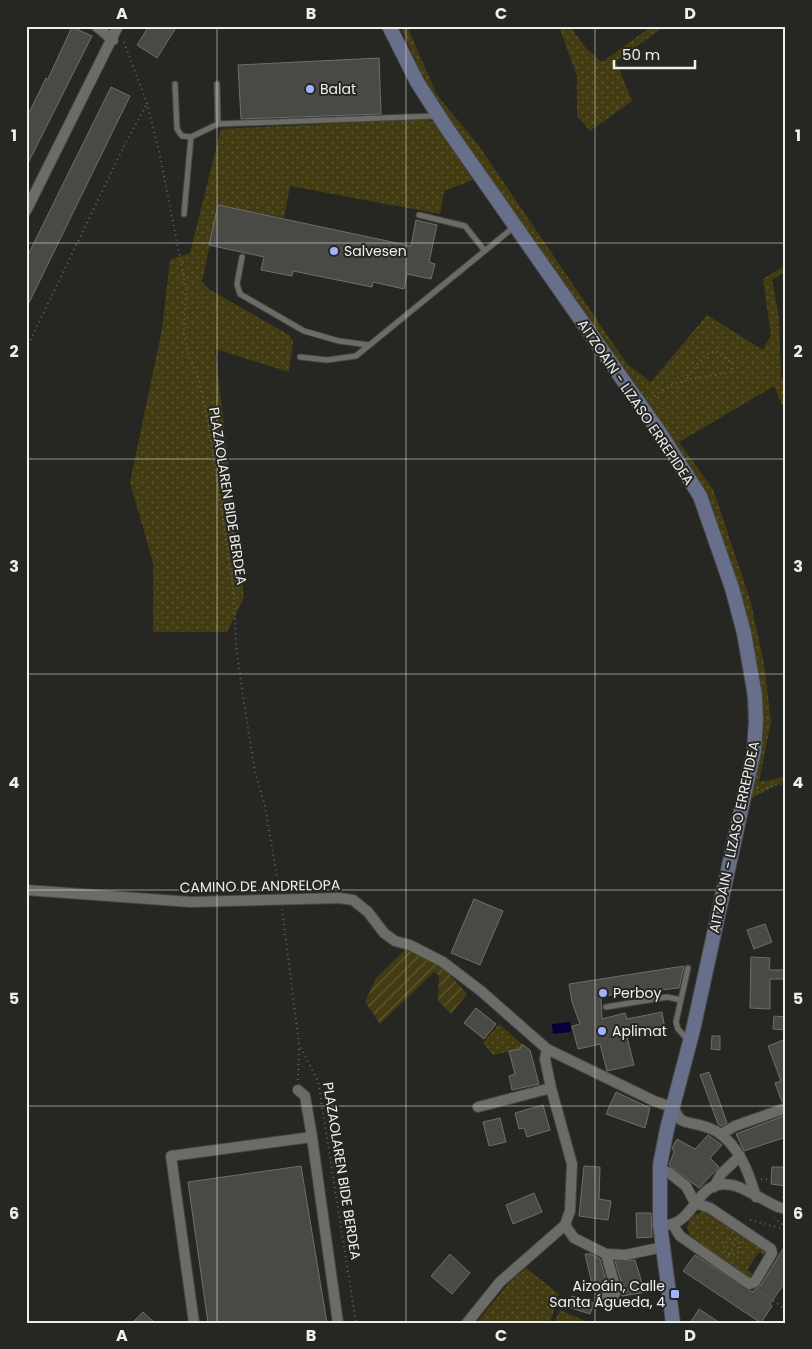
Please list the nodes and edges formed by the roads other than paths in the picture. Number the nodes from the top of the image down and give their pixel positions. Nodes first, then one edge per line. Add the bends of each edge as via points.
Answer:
1 (96, 26) edge
2 (389, 26) edge
3 (116, 27) edge
4 (113, 40) junction
5 (175, 84) dead end
6 (217, 84) dead end
7 (440, 117) junction
8 (218, 124) junction
9 (191, 137) junction
10 (27, 209) edge
11 (184, 214) dead end
12 (420, 215) dead end
13 (515, 226) junction
14 (485, 251) junction
15 (242, 257) dead end
16 (369, 345) junction
17 (300, 356) dead end
18 (26, 890) edge
19 (688, 968) dead end
20 (681, 1000) junction
21 (606, 1007) dead end
22 (690, 1042) junction
23 (548, 1049) junction
24 (551, 1088) junction
25 (298, 1090) road end
26 (672, 1107) junction
27 (478, 1108) dead end
28 (786, 1108) edge
29 (721, 1134) junction
30 (312, 1137) junction
31 (740, 1156) junction
32 (668, 1172) dead end
33 (714, 1187) junction
34 (756, 1197) junction
35 (695, 1203) junction
36 (786, 1209) edge
37 (565, 1225) junction
38 (667, 1225) junction
39 (663, 1247) junction
40 (606, 1254) junction
41 (602, 1295) dead end
42 (194, 1323) edge
43 (338, 1323) edge
44 (467, 1323) edge
45 (672, 1323) edge

1 - 4 street
2 - 7 street, AITZOAIN - LIZASO ERREPIDEA via 417,82
3 - 4 street
4 - 10 street
5 - 9 lane via 177,129 182,136
6 - 8 lane
7 - 8 lane via 426,114
7 - 13 street, AITZOAIN - LIZASO ERREPIDEA
8 - 9 lane
9 - 11 lane
12 - 14 lane via 465,226
13 - 14 lane
13 - 22 street, AITZOAIN - LIZASO ERREPIDEA via 700,496 741,624 755,696 754,751
14 - 16 lane
15 - 16 lane via 237,284 240,294 304,331
16 - 17 lane via 356,356 327,360
18 - 23 street, CAMINO DE ANDRELOPA via 191,902 353,900 390,937 434,957 466,979
19 - 20 lane
20 - 21 lane via 667,997
20 - 22 lane via 676,1022
22 - 26 street, AITZOAIN - LIZASO ERREPIDEA
23 - 24 street via 545,1059
23 - 26 street, CAMINO DE ANDRELOPA
24 - 27 street
24 - 37 street via 572,1164 570,1211
25 - 30 street via 305,1096
26 - 29 street via 681,1120
26 - 38 street, AITZOAIN - LIZASO ERREPIDEA via 660,1165
28 - 29 street
29 - 31 street
30 - 42 street via 171,1156
30 - 43 street
31 - 33 street via 721,1174
31 - 34 street
32 - 35 street via 686,1186
33 - 34 street via 736,1186
33 - 35 street via 700,1194
34 - 36 street
35 - 38 street via 679,1222
35 - 38 street via 710,1208 771,1249 772,1253 755,1282 749,1284
37 - 40 street via 574,1238
37 - 44 street via 500,1282
38 - 39 street, AITZOAIN - LIZASO ERREPIDEA
39 - 40 street via 625,1255
39 - 45 street, AITZOAIN - LIZASO ERREPIDEA
40 - 41 street via 616,1290 615,1294

